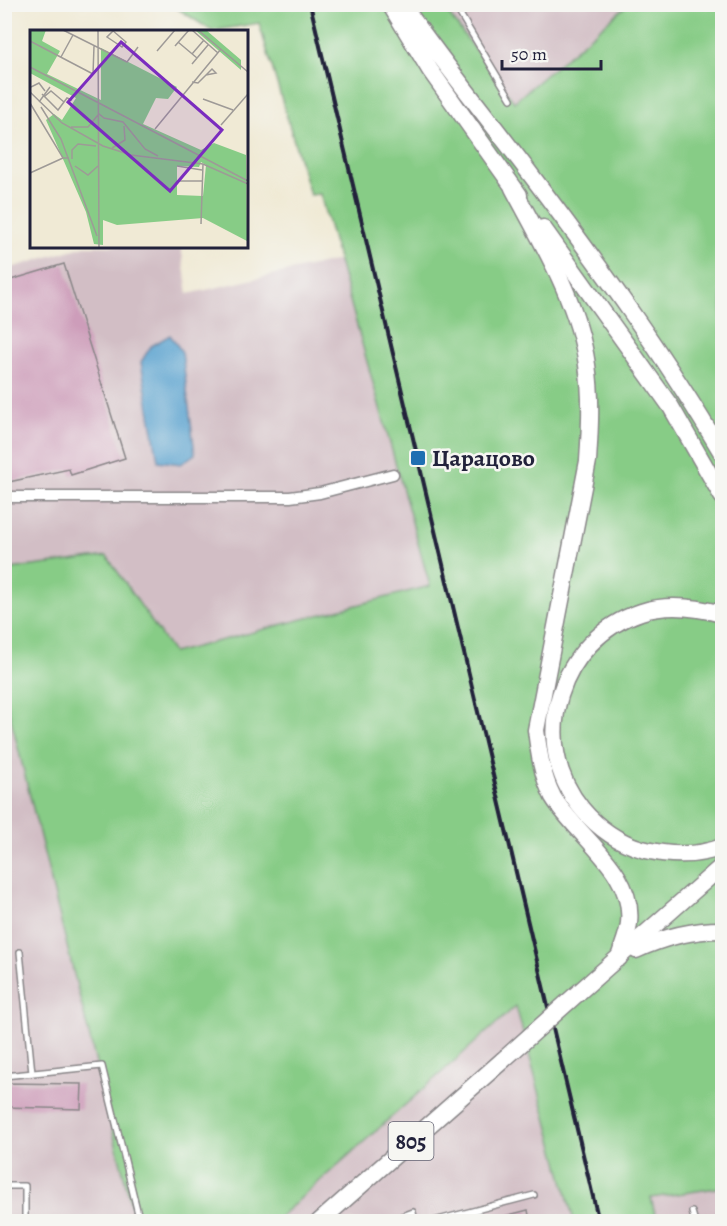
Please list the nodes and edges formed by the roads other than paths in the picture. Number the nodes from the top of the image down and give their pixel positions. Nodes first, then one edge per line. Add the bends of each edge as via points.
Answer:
1 (390, 4) edge
2 (402, 4) edge
3 (454, 4) edge
4 (511, 99) dead end
5 (513, 188) junction
6 (723, 453) edge
7 (393, 474) dead end
8 (723, 496) edge
9 (4, 497) edge
10 (723, 614) edge
11 (723, 848) edge
12 (723, 866) edge
13 (723, 930) edge
14 (20, 952) dead end
15 (619, 958) junction
16 (32, 1073) junction
17 (4, 1076) edge
18 (4, 1186) edge
19 (534, 1196) dead end
20 (693, 1212) dead end
21 (25, 1221) edge
22 (140, 1221) edge
23 (319, 1221) edge
24 (386, 1221) edge
25 (415, 1221) edge
26 (430, 1221) edge
27 (695, 1221) edge

1 - 5 main road via 430,70
2 - 6 main road via 641,325
3 - 4 lane
5 - 8 main road via 624,339
5 - 15 main road via 571,306 587,363 591,416 588,461 536,730 541,766 552,795 624,888 630,908 629,926
7 - 9 street via 290,497
10 - 11 main road via 697,607 670,606 643,611 617,622 578,657 557,701 554,724 555,750 573,798 607,834 657,853 683,855
12 - 15 main road, 805
13 - 15 main road via 670,936
14 - 16 lane
15 - 23 main road, 805, bridge
16 - 17 lane
16 - 22 lane via 102,1066
18 - 21 lane via 26,1186
19 - 26 lane
20 - 27 lane
24 - 25 lane via 413,1212

